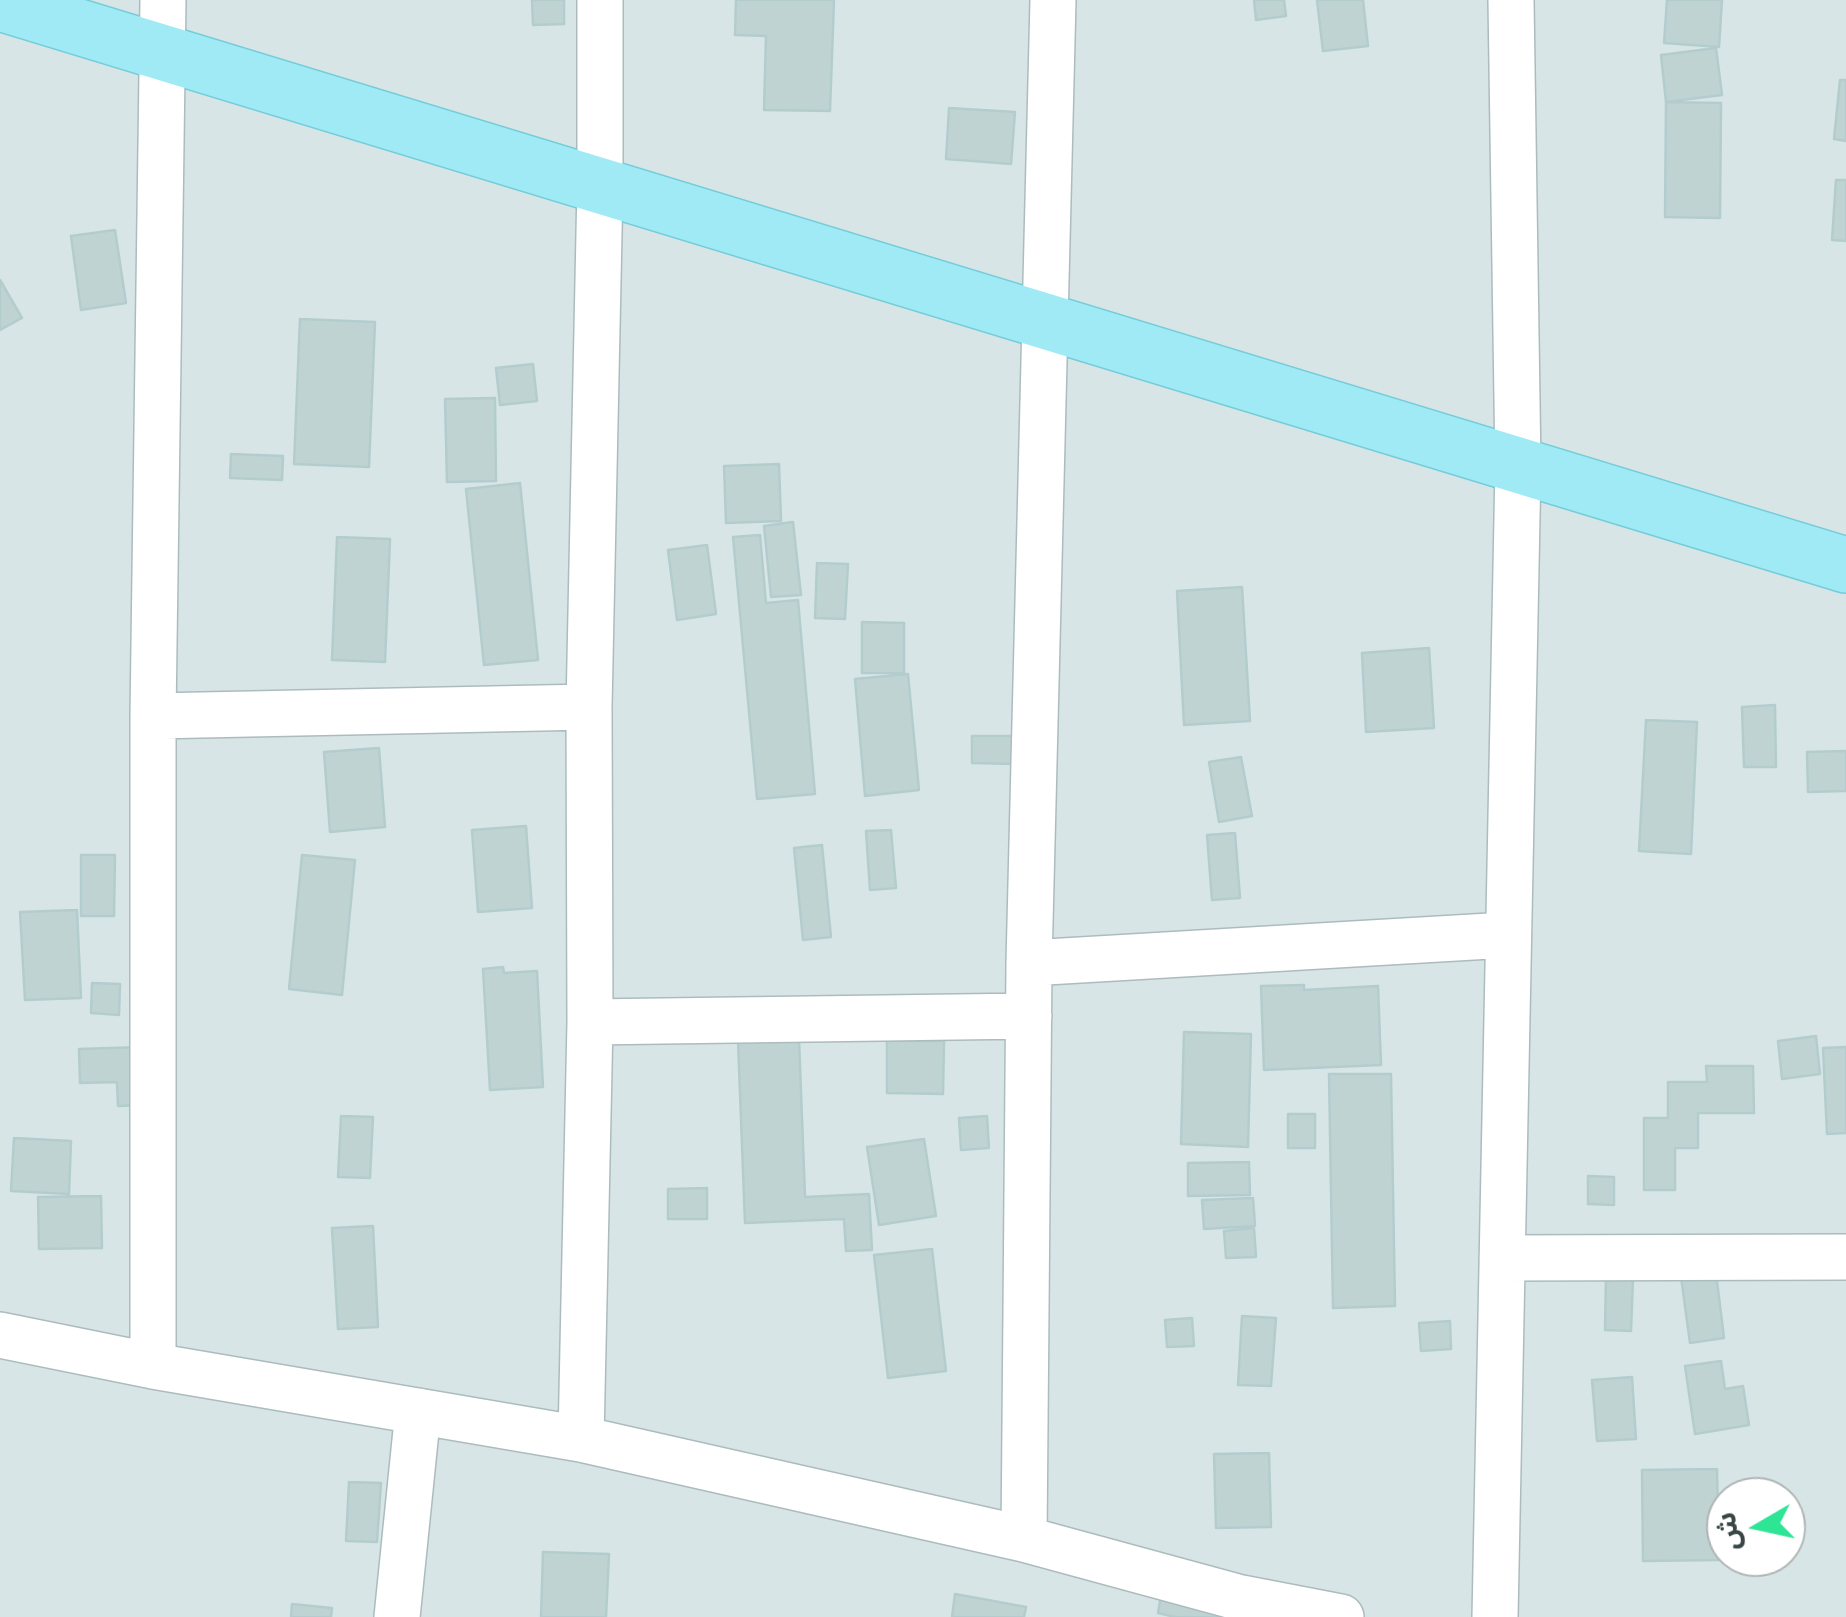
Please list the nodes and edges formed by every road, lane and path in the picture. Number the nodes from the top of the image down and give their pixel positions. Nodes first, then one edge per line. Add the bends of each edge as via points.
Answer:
1 (600, 0) edge
2 (1053, 0) edge
3 (1511, 0) edge
4 (0, 2) edge
5 (163, 25) edge
6 (600, 186) junction
7 (1045, 320) junction
8 (1518, 467) junction
9 (1846, 566) edge
10 (589, 706) junction
11 (153, 716) junction
12 (1507, 935) junction
13 (1030, 963) junction
14 (1029, 1016) junction
15 (590, 1022) junction
16 (1846, 1257) edge
17 (1502, 1258) junction
18 (0, 1335) edge
19 (153, 1366) junction
20 (418, 1411) junction
21 (581, 1439) junction
22 (1024, 1540) junction
23 (1236, 1607) edge
24 (397, 1617) edge
25 (1341, 1617) edge
26 (1494, 1617) edge

1 - 6 street
2 - 7 street
3 - 8 street
4 - 5 main road
5 - 6 main road
5 - 11 street
6 - 7 main road
6 - 10 street
7 - 8 main road
7 - 13 street
8 - 9 main road
8 - 12 street
10 - 11 street
10 - 15 street
11 - 19 street
12 - 13 street
12 - 17 street
13 - 14 street
14 - 15 street
14 - 22 street
15 - 21 street
16 - 17 street
17 - 26 street
18 - 19 street
19 - 20 street
20 - 21 street
20 - 24 street
21 - 22 street
22 - 23 street
23 - 25 street

